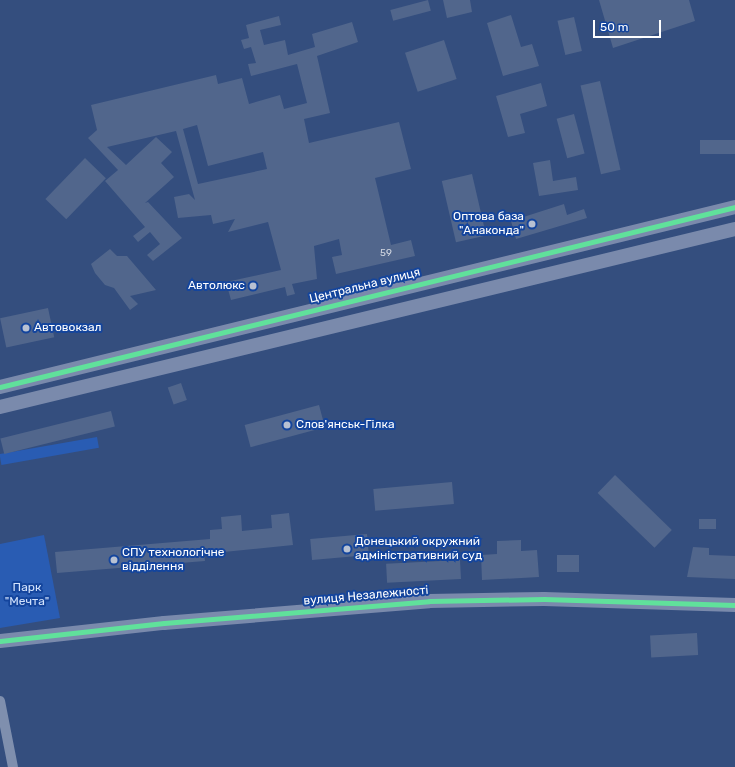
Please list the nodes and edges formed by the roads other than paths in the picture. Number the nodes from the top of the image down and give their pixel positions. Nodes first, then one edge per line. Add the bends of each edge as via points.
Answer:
1 (735, 207) edge
2 (735, 229) edge
3 (0, 387) edge
4 (0, 407) edge
5 (735, 605) edge
6 (0, 641) edge
7 (0, 701) edge
8 (13, 767) edge

1 - 3 street, Центральна вулиця
2 - 4 street
5 - 6 street, вулиця Незалежності via 544,599 429,601 164,623
7 - 8 street

